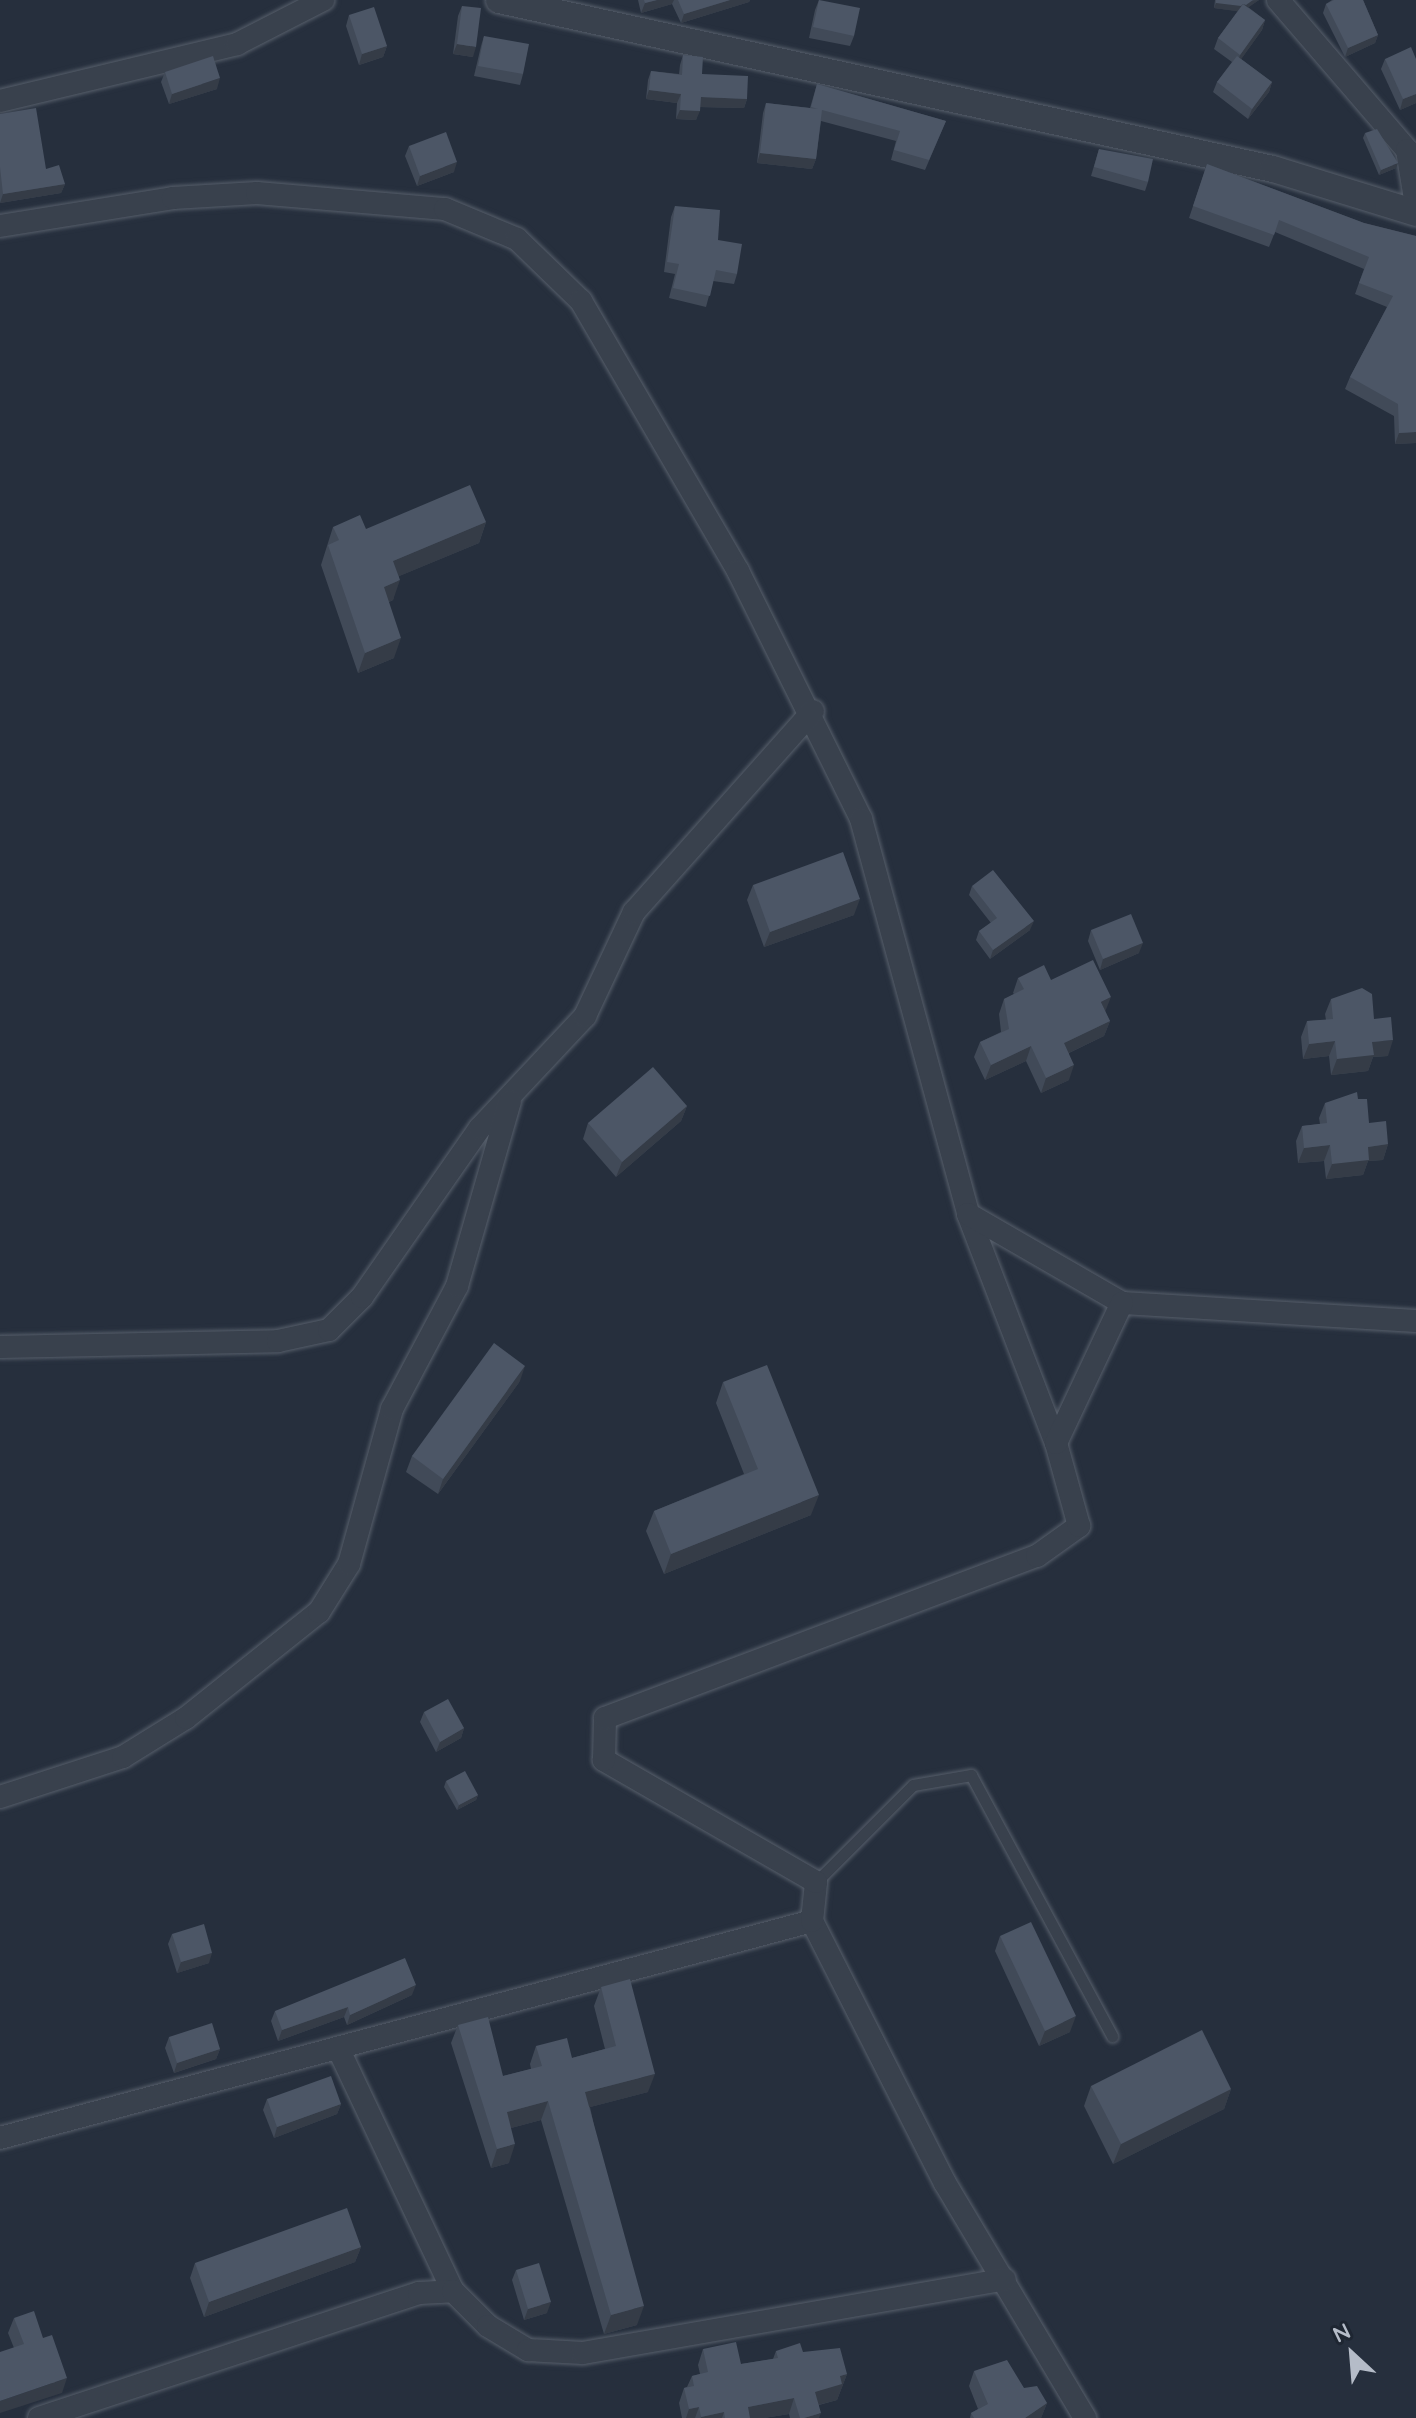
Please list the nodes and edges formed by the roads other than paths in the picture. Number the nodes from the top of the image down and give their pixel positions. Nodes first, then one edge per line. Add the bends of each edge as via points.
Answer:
1 (323, 0) edge
2 (499, 0) edge
3 (1278, 0) edge
4 (0, 101) edge
5 (1416, 205) edge
6 (1416, 213) edge
7 (0, 226) edge
8 (813, 711) junction
9 (512, 1094) junction
10 (968, 1214) junction
11 (1122, 1303) junction
12 (1416, 1321) edge
13 (0, 1347) edge
14 (1056, 1443) junction
15 (0, 1797) edge
16 (816, 1882) junction
17 (812, 1921) junction
18 (1112, 2036) dead end
19 (338, 2048) junction
20 (0, 2138) edge
21 (1005, 2279) junction
22 (453, 2291) junction
23 (39, 2418) edge
24 (1085, 2418) edge

1 - 4 street via 237,44
2 - 6 street via 1273,169
3 - 5 street via 1407,150
7 - 8 street via 173,198 257,193 445,209 517,239 581,301
8 - 9 street via 634,912 585,1016
8 - 10 street via 861,819
9 - 13 street via 362,1297 329,1330 278,1341
9 - 15 street via 457,1286 392,1409 349,1564 319,1612 186,1718 123,1757
10 - 11 street
10 - 14 street
11 - 12 street
11 - 14 street
14 - 16 street via 1079,1526 1037,1556 605,1718 604,1760
16 - 17 street
16 - 18 lane via 913,1785 971,1775
17 - 19 street
17 - 21 street via 945,2183
19 - 20 street
19 - 22 street
21 - 22 street via 583,2353 528,2350 488,2326
21 - 24 street
22 - 23 street via 419,2293

